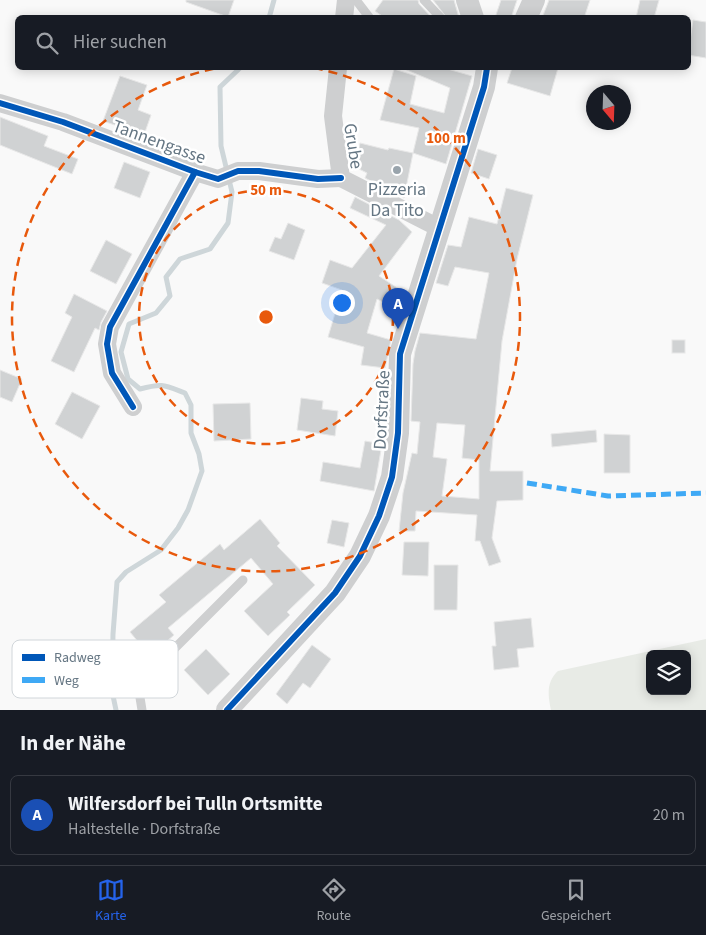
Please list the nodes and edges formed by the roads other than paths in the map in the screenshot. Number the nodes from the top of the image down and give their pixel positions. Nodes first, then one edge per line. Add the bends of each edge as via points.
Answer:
1 (346, 0) edge
2 (356, 0) edge
3 (424, 0) edge
4 (467, 0) edge
5 (534, 0) edge
6 (344, 15) edge
7 (367, 15) edge
8 (439, 15) edge
9 (472, 15) edge
10 (527, 15) edge
11 (338, 70) edge
12 (487, 70) edge
13 (0, 103) edge
14 (195, 172) junction
15 (341, 178) junction
16 (441, 229) junction
17 (133, 407) dead end
18 (243, 580) dead end
19 (178, 645) edge
20 (227, 710) edge

1 - 6 street
2 - 7 lane
3 - 8 lane
4 - 9 street
5 - 10 street
11 - 15 street, Grube via 333,116
12 - 16 street, Dorfstraße
13 - 14 street, Tannengasse via 63,122
14 - 15 street, Tannengasse via 218,178 238,171 260,171 318,179
14 - 17 street via 110,327 107,344 112,373
15 - 16 street, Grube
16 - 20 street, Dorfstraße via 400,354 398,434 392,477 379,516 360,556 335,593
18 - 19 lane

